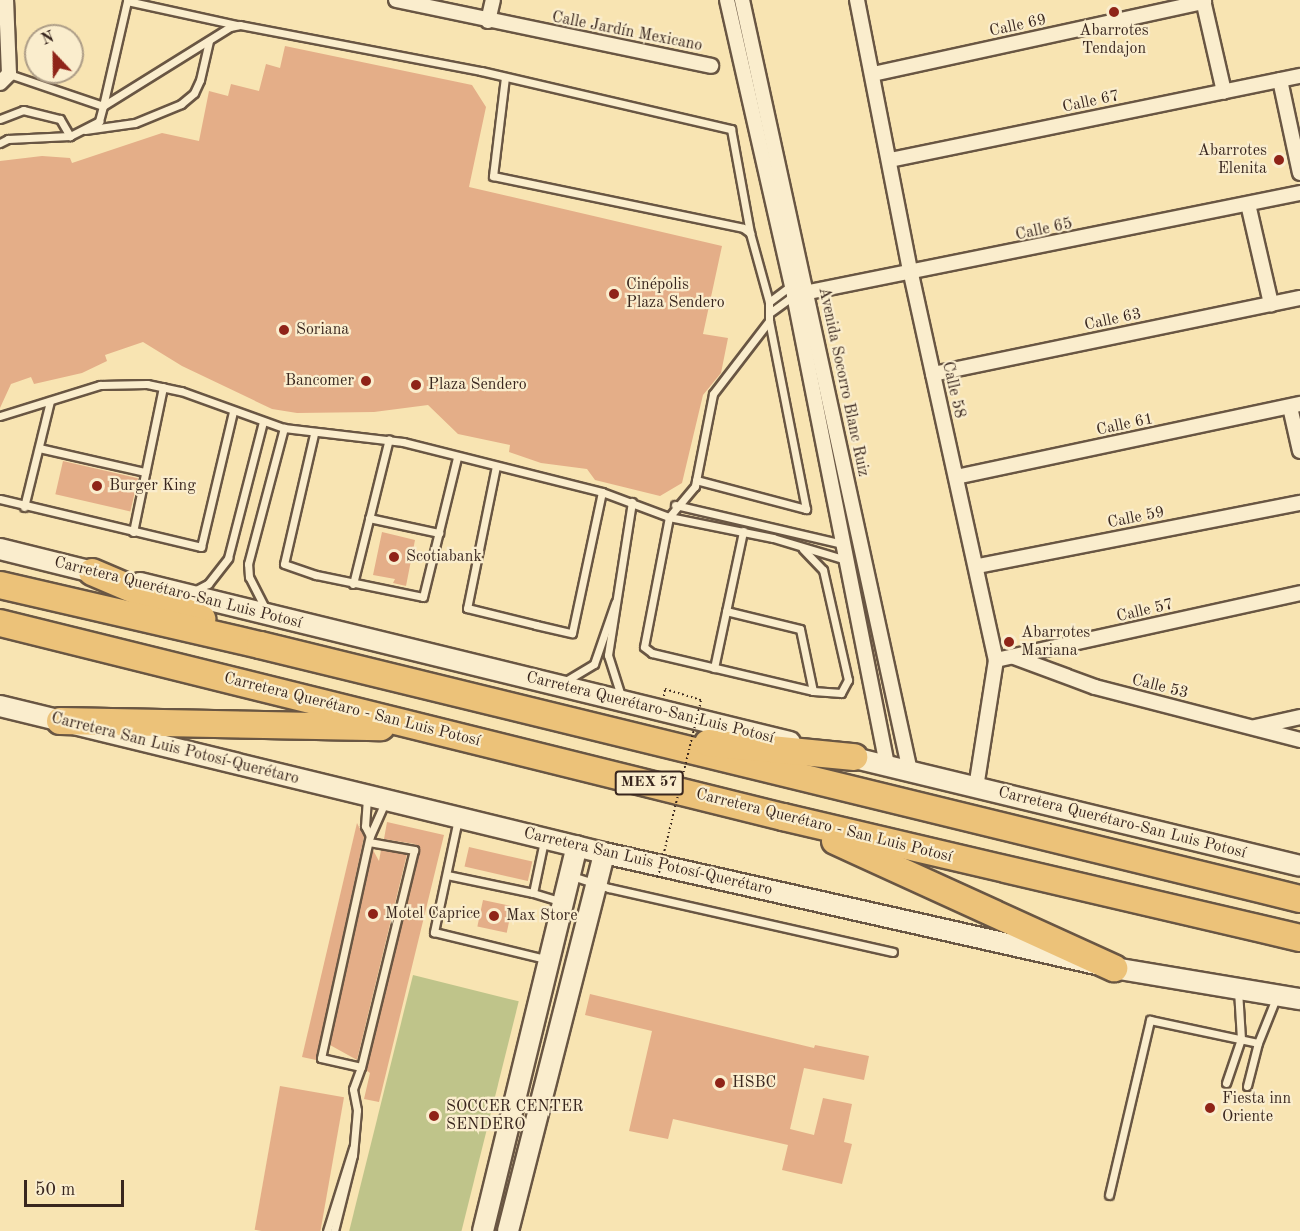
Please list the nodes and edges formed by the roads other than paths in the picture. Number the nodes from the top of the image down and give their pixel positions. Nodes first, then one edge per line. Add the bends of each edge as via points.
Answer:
1 (6, 0) edge
2 (396, 0) edge
3 (493, 0) edge
4 (727, 0) edge
5 (742, 0) edge
6 (857, 0) edge
7 (1204, 1) edge
8 (488, 21) junction
9 (240, 25) junction
10 (209, 40) junction
11 (711, 66) dead end
12 (745, 72) junction
13 (760, 73) junction
14 (873, 74) junction
15 (1300, 76) edge
16 (505, 77) junction
17 (4, 78) edge
18 (1280, 81) junction
19 (1224, 92) junction
20 (103, 106) junction
21 (0, 119) edge
22 (80, 131) junction
23 (70, 136) junction
24 (0, 143) edge
25 (890, 160) junction
26 (1300, 173) edge
27 (1300, 193) edge
28 (1248, 204) junction
29 (750, 233) junction
30 (911, 274) junction
31 (799, 288) junction
32 (1300, 298) edge
33 (769, 302) junction
34 (1271, 304) junction
35 (771, 312) junction
36 (769, 321) junction
37 (933, 374) junction
38 (162, 387) junction
39 (50, 401) junction
40 (1295, 405) edge
41 (233, 412) junction
42 (0, 416) edge
43 (263, 422) junction
44 (284, 428) junction
45 (314, 434) junction
46 (389, 438) junction
47 (39, 448) junction
48 (1300, 451) edge
49 (457, 457) junction
50 (496, 466) junction
51 (145, 472) junction
52 (956, 477) junction
53 (696, 480) junction
54 (602, 492) junction
55 (0, 499) edge
56 (632, 502) junction
57 (1300, 503) edge
58 (675, 506) junction
59 (24, 507) junction
60 (669, 517) junction
61 (369, 518) junction
62 (743, 531) junction
63 (133, 532) junction
64 (439, 533) junction
65 (845, 544) junction
66 (0, 549) edge
67 (802, 549) junction
68 (848, 560) junction
69 (978, 566) junction
70 (92, 572) junction
71 (353, 584) junction
72 (0, 585) edge
73 (180, 593) junction
74 (1300, 593) edge
75 (616, 601) junction
76 (726, 611) junction
77 (269, 615) junction
78 (0, 623) edge
79 (260, 645) junction
80 (1014, 657) junction
81 (996, 660) junction
82 (714, 668) junction
83 (559, 686) junction
84 (813, 691) junction
85 (623, 701) junction
86 (894, 702) junction
87 (876, 705) junction
88 (0, 706) edge
89 (1300, 717) edge
90 (60, 721) junction
91 (1252, 727) junction
92 (427, 728) junction
93 (624, 735) junction
94 (1300, 740) edge
95 (854, 758) junction
96 (887, 765) junction
97 (910, 771) junction
98 (976, 787) junction
99 (376, 798) junction
100 (458, 817) junction
101 (783, 817) junction
102 (544, 838) junction
103 (369, 839) junction
104 (577, 846) junction
105 (604, 853) junction
106 (1300, 866) edge
107 (447, 875) junction
108 (570, 876) junction
109 (597, 885) junction
110 (533, 893) junction
111 (1300, 899) edge
112 (563, 903) junction
113 (1300, 938) edge
114 (893, 952) dead end
115 (548, 960) junction
116 (1113, 968) junction
117 (542, 986) junction
118 (1238, 990) junction
119 (570, 992) junction
120 (1277, 995) junction
121 (1300, 999) edge
122 (1240, 1040) junction
123 (1258, 1043) junction
124 (361, 1067) junction
125 (1226, 1083) dead end
126 (1247, 1086) dead end
127 (352, 1148) junction
128 (1109, 1195) dead end
129 (327, 1231) edge
130 (334, 1231) edge
131 (483, 1231) edge
132 (508, 1231) edge

1 - 17 street
2 - 8 street, Calle Jardín Mexicano
3 - 8 street
4 - 12 street, Avenida Socorro Blanc Ruiz
5 - 13 street, Avenida Socorro Blanc Ruiz
6 - 14 street, Calle 58
7 - 14 street, Calle 69
7 - 19 street
8 - 11 street, Calle Jardín Mexicano
9 - 10 lane
9 - 16 lane
9 - 20 lane via 127,1
10 - 20 lane
10 - 22 lane via 200,80 194,93 181,104 135,123
12 - 13 street
12 - 31 street, Avenida Socorro Blanc Ruiz
13 - 31 street, Avenida Socorro Blanc Ruiz
14 - 25 street, Calle 58
15 - 18 street, Calle 67
16 - 29 lane via 731,129
16 - 29 lane via 493,176
17 - 20 lane
18 - 19 street, Calle 67
18 - 26 street
19 - 25 street, Calle 67
20 - 22 lane via 99,121
21 - 23 lane via 23,110 60,119
22 - 23 lane
23 - 24 lane via 8,139
25 - 30 street, Calle 58
27 - 28 street, Calle 65
28 - 30 street, Calle 65
28 - 34 street
29 - 33 lane
30 - 31 street, Calle 65
30 - 37 street, Calle 58
31 - 33 lane
31 - 35 lane
31 - 65 street, Avenida Socorro Blanc Ruiz
31 - 86 street, Avenida Socorro Blanc Ruiz
32 - 34 street, Calle 63
33 - 35 lane
34 - 37 street, Calle 63
35 - 36 lane
36 - 53 lane via 712,394
36 - 53 lane via 806,509
37 - 52 street, Calle 58
38 - 39 lane via 111,383
38 - 41 lane
38 - 51 lane
39 - 42 lane
39 - 47 lane
40 - 48 street
40 - 52 street, Calle 61
41 - 43 lane
41 - 63 lane via 201,547
43 - 44 lane
43 - 73 lane via 228,558 208,584
44 - 45 lane
44 - 77 lane via 248,564 249,577
45 - 46 lane
45 - 71 lane via 284,564
46 - 49 lane
46 - 61 lane
47 - 51 lane
47 - 59 lane
49 - 50 lane
49 - 64 lane
50 - 54 lane
50 - 54 lane via 467,608 536,625 572,633
51 - 63 lane
52 - 69 street, Calle 58
53 - 58 lane via 686,498
54 - 56 lane
55 - 59 lane
56 - 60 lane
56 - 75 lane
57 - 69 street, Calle 59
58 - 60 lane
58 - 65 lane
59 - 63 lane
60 - 62 lane
60 - 82 lane via 645,647 652,653
61 - 64 lane
61 - 71 lane
62 - 67 lane
62 - 76 lane
64 - 71 lane via 423,597
65 - 68 street, Avenida Socorro Blanc Ruiz
66 - 70 main road, Carretera Querétaro-San Luis Potosí
67 - 68 lane
67 - 84 lane via 823,570 848,680 841,693 835,695
68 - 87 street, Avenida Socorro Blanc Ruiz
69 - 81 street, Calle 58
70 - 73 main road, Carretera Querétaro-San Luis Potosí
70 - 79 highway
72 - 79 highway, MEX 57
73 - 77 main road, Carretera Querétaro-San Luis Potosí
74 - 80 street, Calle 57
75 - 83 lane via 594,664
75 - 85 lane via 608,655
76 - 82 lane
76 - 84 lane via 800,629
77 - 83 main road, Carretera Querétaro-San Luis Potosí
78 - 92 highway, Carretera Querétaro - San Luis Potosí / MEX 57
79 - 93 highway, MEX 57
80 - 81 street, Calle 57
80 - 91 street, Calle 53 via 1095,687
81 - 98 street, Calle 58
82 - 84 lane
83 - 85 main road, Carretera Querétaro-San Luis Potosí
85 - 95 main road, Carretera Querétaro-San Luis Potosí
86 - 87 street via 887,708
86 - 97 street, Avenida Socorro Blanc Ruiz
87 - 96 street, Avenida Socorro Blanc Ruiz
88 - 90 main road, Carretera San Luis Potosí-Querétaro
89 - 91 street
90 - 92 highway
90 - 99 main road, Carretera San Luis Potosí-Querétaro
91 - 94 street, Calle 53
92 - 101 highway, Carretera Querétaro - San Luis Potosí / MEX 57
93 - 95 highway
93 - 111 highway, MEX 57
95 - 96 main road, Carretera Querétaro-San Luis Potosí
96 - 97 main road, Carretera Querétaro-San Luis Potosí
97 - 98 main road, Carretera Querétaro-San Luis Potosí
98 - 106 main road, Carretera Querétaro-San Luis Potosí
99 - 100 main road, Carretera San Luis Potosí-Querétaro
99 - 103 lane
99 - 103 lane via 364,826
100 - 102 main road, Carretera San Luis Potosí-Querétaro
100 - 107 lane
101 - 113 highway, Carretera Querétaro - San Luis Potosí / MEX 57
101 - 116 highway
102 - 104 main road, Carretera San Luis Potosí-Querétaro
102 - 110 lane
103 - 124 lane via 321,1058
103 - 124 lane via 414,850
104 - 105 main road, Carretera San Luis Potosí-Querétaro
104 - 108 main road
105 - 109 main road
105 - 116 main road, Carretera San Luis Potosí-Querétaro
107 - 110 lane
107 - 115 lane via 434,932
108 - 109 lane
108 - 112 main road
109 - 114 lane
109 - 119 main road
110 - 112 lane
112 - 115 main road
115 - 117 main road
116 - 118 main road, Carretera San Luis Potosí-Querétaro
117 - 119 main road
117 - 131 main road
118 - 120 main road, Carretera San Luis Potosí-Querétaro
118 - 122 lane
119 - 132 main road
120 - 121 main road, Carretera San Luis Potosí-Querétaro
120 - 123 lane
122 - 123 lane
122 - 125 lane
122 - 128 lane via 1150,1020
123 - 126 lane
124 - 127 lane via 353,1089 357,1110
127 - 129 lane
127 - 130 lane

